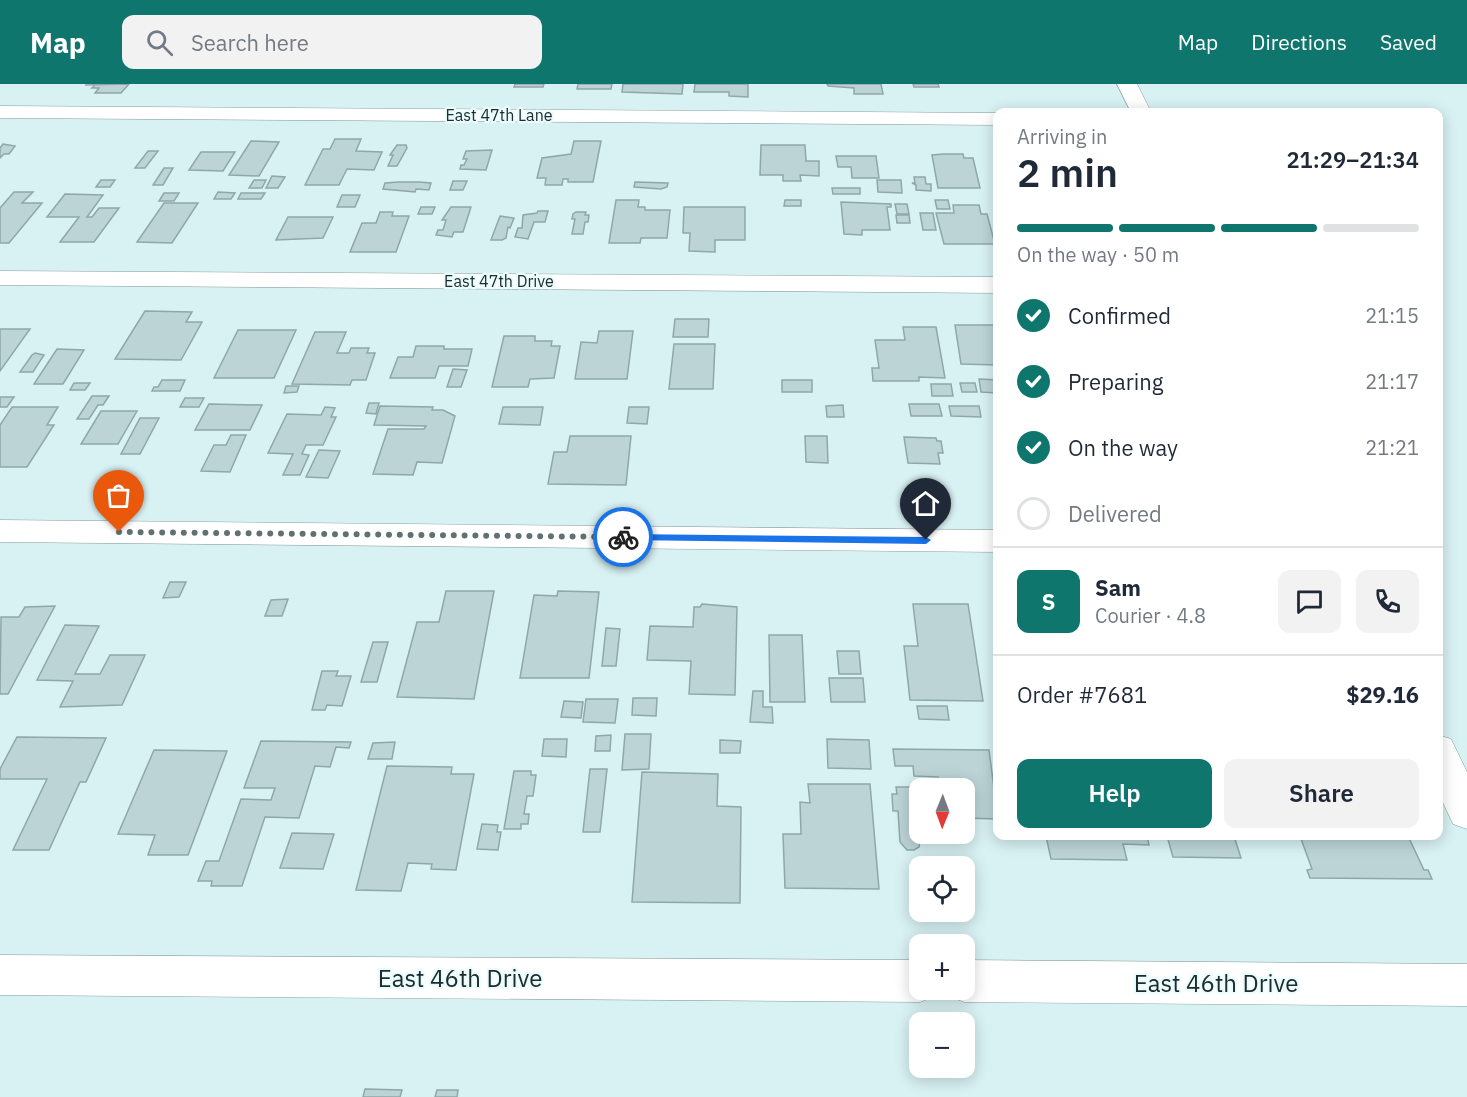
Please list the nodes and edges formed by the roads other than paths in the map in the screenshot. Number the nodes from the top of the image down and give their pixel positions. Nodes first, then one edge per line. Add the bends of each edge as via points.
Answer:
1 (1127, 84) edge
2 (1139, 108) edge
3 (0, 112) edge
4 (993, 119) edge
5 (0, 278) edge
6 (993, 285) edge
7 (0, 531) edge
8 (993, 541) edge
9 (1443, 761) edge
10 (1467, 812) edge
11 (0, 975) edge
12 (909, 981) edge
13 (975, 981) edge
14 (1467, 985) edge

1 - 2 street
3 - 4 street, East 47th Lane
5 - 6 street, East 47th Drive
7 - 8 street
9 - 10 street
11 - 12 street, East 46th Drive
13 - 14 street, East 46th Drive

